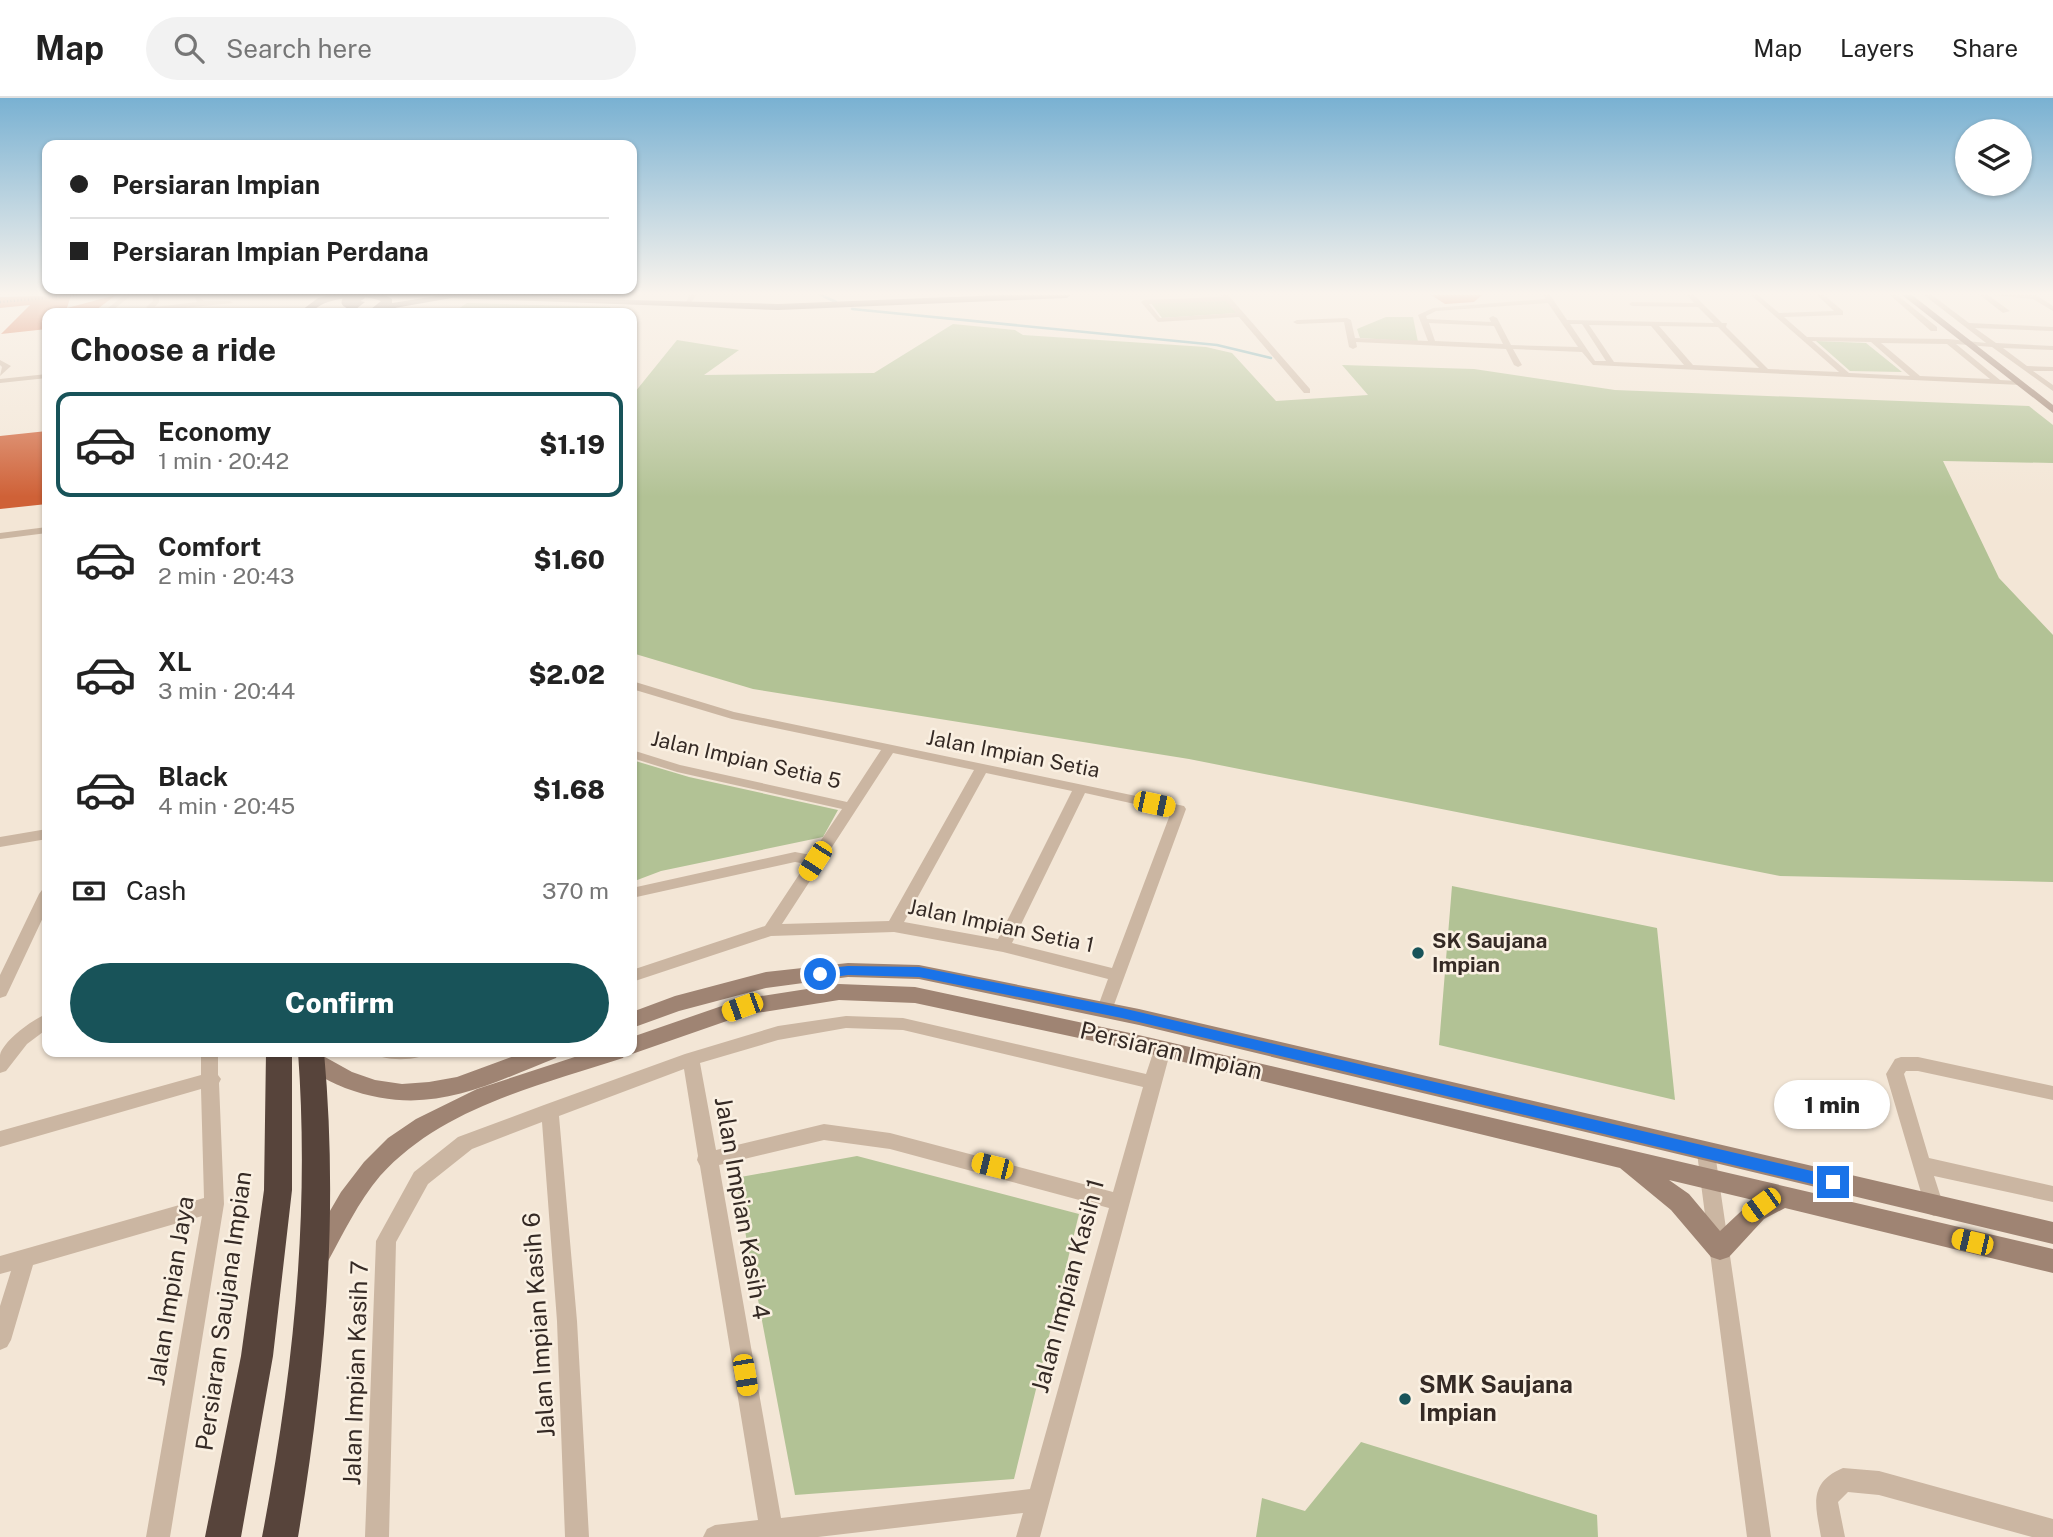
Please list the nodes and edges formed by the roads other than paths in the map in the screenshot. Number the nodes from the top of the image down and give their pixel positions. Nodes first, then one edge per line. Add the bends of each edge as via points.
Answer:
1 (0, 362) edge
2 (1282, 362) edge
3 (1517, 362) edge
4 (1592, 362) edge
5 (1685, 362) edge
6 (1758, 362) edge
7 (1833, 362) edge
8 (1899, 362) edge
9 (1974, 362) edge
10 (1992, 362) edge
11 (2016, 362) edge
12 (1612, 364) joint
13 (1518, 365) dead end
14 (1690, 368) junction
15 (2024, 368) junction
16 (2053, 369) edge
17 (1766, 371) junction
18 (1847, 375) junction
19 (42, 376) edge
20 (2, 378) edge
21 (1918, 378) junction
22 (1998, 382) junction
23 (2018, 383) junction
24 (2053, 389) edge
25 (1307, 391) dead end
26 (2053, 410) edge
27 (42, 534) edge
28 (0, 538) edge
29 (637, 686) edge
30 (888, 750) junction
31 (637, 756) edge
32 (981, 769) junction
33 (1080, 789) junction
34 (851, 807) junction
35 (42, 835) edge
36 (0, 842) edge
37 (815, 861) junction
38 (637, 892) edge
39 (42, 904) edge
40 (894, 926) junction
41 (770, 930) junction
42 (1003, 946) junction
43 (637, 974) edge
44 (1116, 975) junction
45 (982, 985) junction
46 (0, 992) edge
47 (973, 1007) junction
48 (1105, 1009) junction
49 (637, 1018) edge
50 (42, 1024) edge
51 (637, 1044) edge
52 (1161, 1049) junction
53 (210, 1057) edge
54 (279, 1057) edge
55 (312, 1057) edge
56 (313, 1057) edge
57 (534, 1057) edge
58 (601, 1057) edge
59 (691, 1059) junction
60 (0, 1066) edge
61 (212, 1079) junction
62 (1152, 1082) junction
63 (2053, 1093) edge
64 (550, 1110) junction
65 (0, 1139) edge
66 (1706, 1153) junction
67 (1623, 1159) junction
68 (706, 1160) junction
69 (1922, 1165) junction
70 (1710, 1180) junction
71 (2053, 1194) edge
72 (1784, 1197) junction
73 (1118, 1202) junction
74 (214, 1204) junction
75 (1934, 1206) junction
76 (2053, 1233) edge
77 (1720, 1249) junction
78 (25, 1258) junction
79 (316, 1258) junction
80 (2053, 1261) edge
81 (0, 1265) edge
82 (0, 1339) edge
83 (1038, 1500) junction
84 (2020, 1529) edge
85 (772, 1531) junction
86 (2053, 1531) edge
87 (158, 1537) edge
88 (223, 1537) edge
89 (280, 1537) edge
90 (377, 1537) edge
91 (577, 1537) edge
92 (715, 1537) edge
93 (1028, 1537) edge
94 (1759, 1537) edge
95 (1833, 1537) edge

1 - 20 street via 7,366
2 - 25 street
3 - 13 street
4 - 12 street
5 - 14 street
6 - 17 street
7 - 18 street
8 - 21 street
9 - 22 street
10 - 23 street
11 - 15 street
12 - 14 street
14 - 17 street
15 - 16 street
15 - 24 street
17 - 18 street
18 - 21 street
19 - 20 street
21 - 22 street
22 - 23 street
23 - 26 street
27 - 28 street
29 - 30 street, Jalan Impian Setia via 732,715
30 - 32 street, Jalan Impian Setia
30 - 34 street
31 - 34 street, Jalan Impian Setia 5
32 - 33 street, Jalan Impian Setia
32 - 40 street
33 - 42 street
33 - 44 street, Jalan Impian Setia via 1179,809
34 - 37 street
35 - 36 street
37 - 38 street via 795,857
37 - 41 street
39 - 46 street
40 - 41 street, Jalan Impian Setia 1
40 - 42 street, Jalan Impian Setia 1
41 - 43 street, Jalan Impian Setia 1
42 - 44 street, Jalan Impian Setia 1
44 - 48 street, Jalan Impian Setia
45 - 47 street
45 - 48 street, Persiaran Impian
45 - 49 street, Persiaran Impian via 919,972 848,970 766,980
47 - 51 street, Persiaran Impian via 915,995 839,992 742,1007
47 - 52 street, Persiaran Impian
48 - 66 street, Persiaran Impian
50 - 60 street via 21,1039
52 - 62 street, Jalan Impian Kasih 1
52 - 67 street, Persiaran Impian
53 - 61 street, Jalan Impian Jaya
54 - 88 highway, Persiaran Saujana Impian via 278,1190 257,1356
55 - 79 highway via 319,1156
56 - 57 street via 336,1075 364,1088 394,1094 461,1084
58 - 79 street via 429,1121 373,1169
59 - 62 street via 792,1031 846,1022 903,1024
59 - 64 street
59 - 68 street, Jalan Impian Kasih 4
61 - 65 street
61 - 74 street, Jalan Impian Jaya
62 - 73 street, Jalan Impian Kasih 1
63 - 69 street via 1901,1064 1895,1074
64 - 90 street, Jalan Impian Kasih 7 via 465,1143 421,1178 386,1241
64 - 91 street, Jalan Impian Kasih 6 via 567,1321
66 - 70 street
66 - 75 street, Persiaran Impian
67 - 70 street, Persiaran Impian
67 - 77 street via 1680,1202
68 - 73 street via 824,1132 890,1141
68 - 85 street, Jalan Impian Kasih 4
69 - 71 street
69 - 75 street
70 - 72 street, Persiaran Impian
70 - 77 street
72 - 77 street via 1747,1215
72 - 80 street, Persiaran Impian
73 - 83 street, Jalan Impian Kasih 1
74 - 78 street
74 - 87 street, Jalan Impian Jaya
75 - 76 street, Persiaran Impian
77 - 94 street
78 - 81 street
78 - 82 street
79 - 89 highway
83 - 85 street
83 - 93 street, Jalan Impian Kasih 1
84 - 86 street
84 - 95 street via 1879,1483 1843,1480 1826,1498
85 - 92 street

